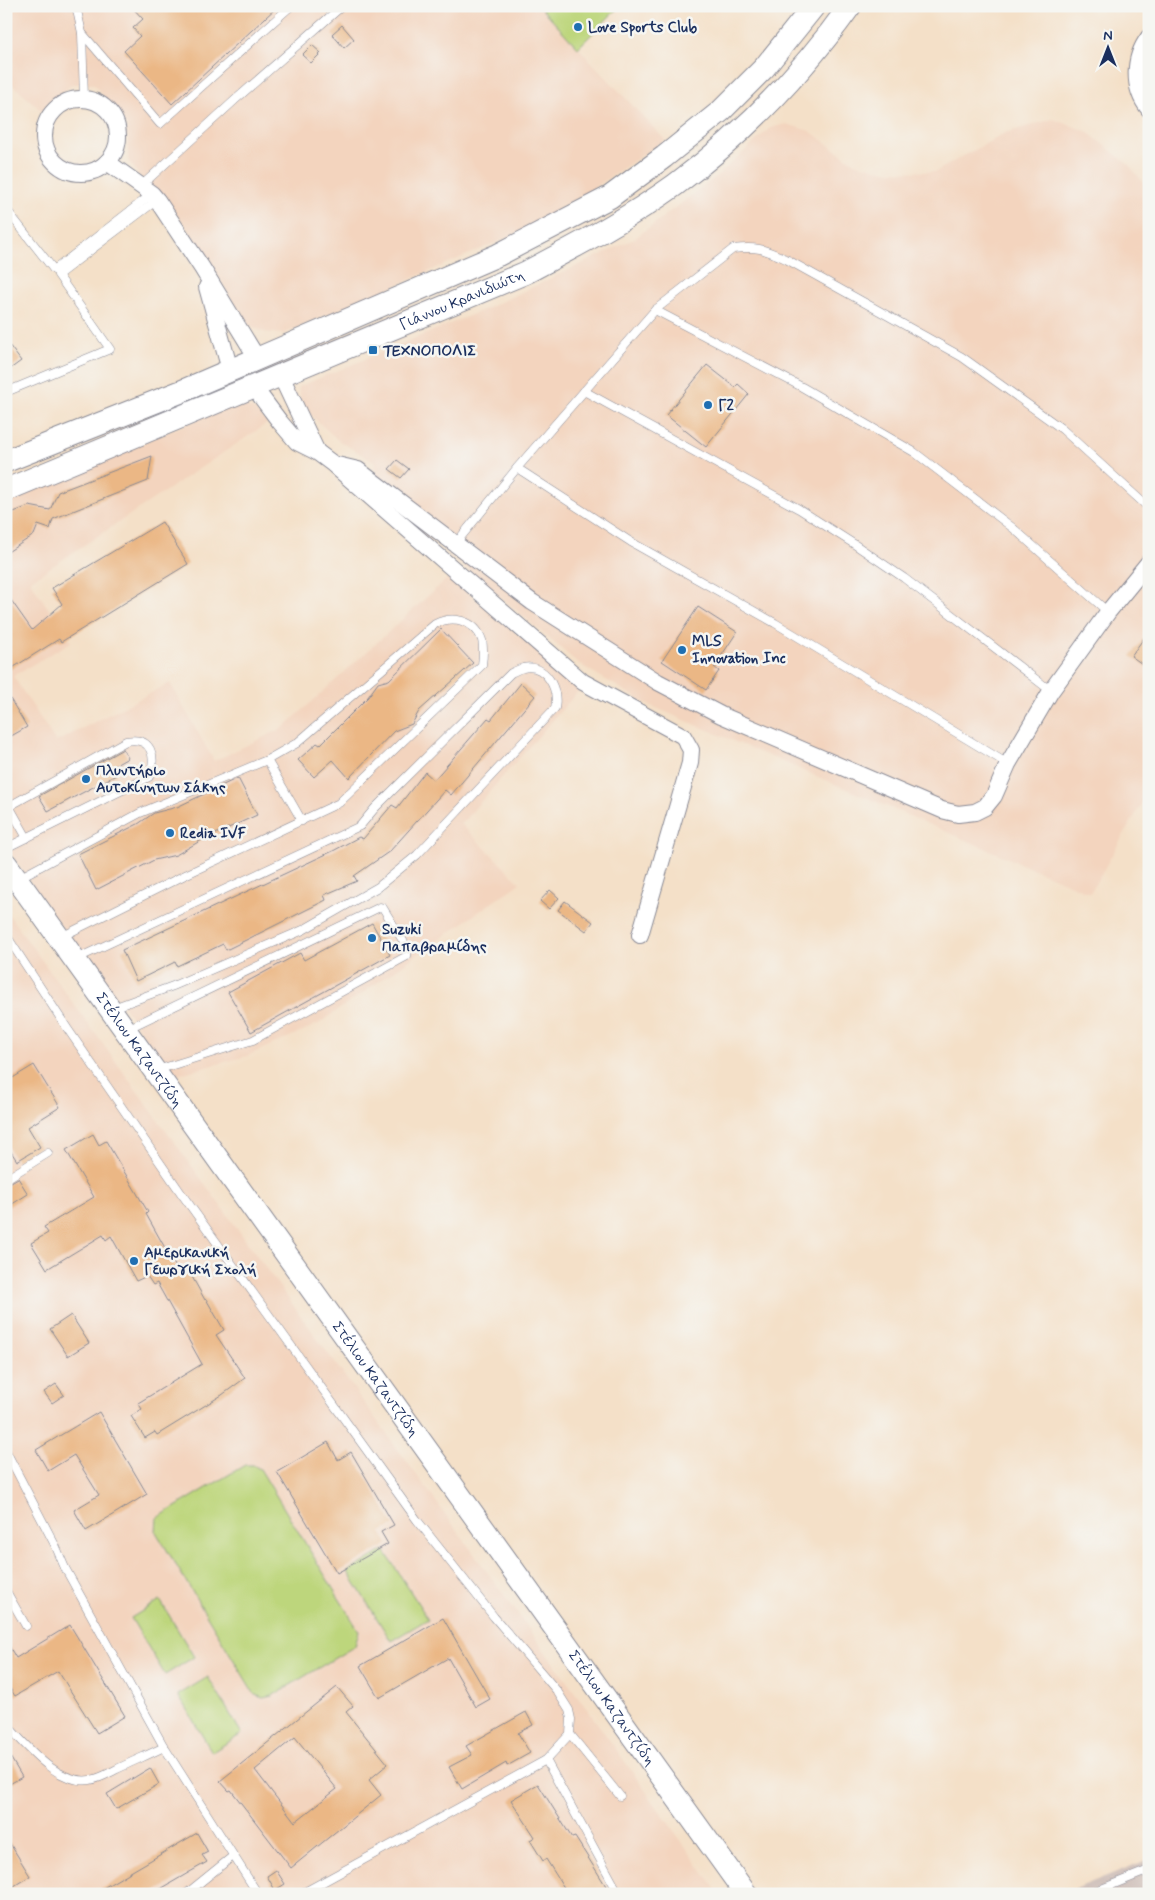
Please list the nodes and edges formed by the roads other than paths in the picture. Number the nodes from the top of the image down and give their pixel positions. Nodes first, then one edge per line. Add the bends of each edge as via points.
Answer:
1 (76, 6) edge
2 (291, 6) edge
3 (342, 6) edge
4 (814, 6) edge
5 (850, 6) edge
6 (82, 33) junction
7 (1149, 37) edge
8 (84, 99) junction
9 (1149, 109) edge
10 (107, 162) junction
11 (150, 193) junction
12 (6, 209) edge
13 (202, 268) junction
14 (655, 310) junction
15 (257, 358) junction
16 (230, 370) junction
17 (280, 374) junction
18 (253, 386) junction
19 (584, 391) junction
20 (6, 392) edge
21 (317, 452) junction
22 (6, 461) edge
23 (333, 464) junction
24 (517, 468) junction
25 (6, 490) edge
26 (1149, 508) edge
27 (456, 543) junction
28 (1149, 562) edge
29 (1108, 612) junction
30 (1051, 690) junction
31 (267, 760) junction
32 (1008, 764) junction
33 (8, 807) edge
34 (302, 820) junction
35 (27, 838) junction
36 (6, 848) edge
37 (12, 872) edge
38 (6, 935) edge
39 (640, 935) dead end
40 (59, 938) junction
41 (75, 960) junction
42 (110, 1009) junction
43 (125, 1030) junction
44 (154, 1071) junction
45 (48, 1153) dead end
46 (6, 1179) edge
47 (6, 1452) edge
48 (6, 1591) edge
49 (26, 1626) dead end
50 (6, 1724) edge
51 (570, 1734) junction
52 (164, 1747) junction
53 (546, 1760) junction
54 (620, 1796) dead end
55 (233, 1856) junction
56 (1149, 1870) edge
57 (186, 1894) edge
58 (258, 1894) edge
59 (301, 1894) edge
60 (620, 1894) edge
61 (746, 1894) edge
62 (1089, 1894) edge

1 - 6 lane
2 - 6 lane via 160,124
3 - 11 lane via 235,100
4 - 15 street, Γιάννου Κρανιδιώτη via 764,68 720,111 610,198 498,255
5 - 17 street, Γιάννου Κρανιδιώτη via 825,41 777,94 723,145 675,185 607,229 525,273
6 - 8 lane
7 - 9 street via 1142,46 1137,87
8 - 10 street via 106,108 118,129 116,147
8 - 10 street via 60,105 52,113 46,124 46,148 56,163 72,172 97,169
10 - 11 street
11 - 12 lane via 54,270
11 - 13 street
11 - 20 lane via 58,275 110,349
13 - 15 street
13 - 16 street
14 - 19 lane
14 - 26 lane via 733,249 762,248 962,357 1062,429
14 - 29 lane via 802,387 914,452 1013,528
15 - 16 street, Γιάννου Κρανιδιώτη
16 - 22 street, Γιάννου Κρανιδιώτη
17 - 18 street, Γιάννου Κρανιδιώτη
17 - 21 street
18 - 21 street via 297,442
18 - 25 street, Γιάννου Κρανιδιώτη
19 - 24 lane
19 - 30 lane via 799,509 854,544
21 - 23 street
23 - 27 street via 358,470
23 - 39 street via 583,682 684,736 691,750 690,763
24 - 27 lane
24 - 32 lane via 631,542 775,623
27 - 32 street via 532,602 658,682 721,716 942,810 958,814 985,807 994,796
28 - 29 street
29 - 30 street
30 - 32 street
31 - 34 lane
31 - 34 lane via 296,743 435,624 449,619 463,621 479,635 483,648 482,665 339,803
31 - 37 lane
33 - 35 lane
33 - 35 lane via 126,741 138,740 151,750 154,763 149,777
34 - 40 lane
35 - 36 lane
37 - 40 street, Στέλιου Καζαντζίδη
38 - 51 lane via 181,1194 417,1520 494,1618 557,1691 572,1719
40 - 41 street, Στέλιου Καζαντζίδη
41 - 42 street, Στέλιου Καζαντζίδη
41 - 42 lane via 360,826 374,808 511,673 531,668 550,680 556,693 554,708 417,855 378,887 303,930 173,986
42 - 43 street, Στέλιου Καζαντζίδη
43 - 44 street, Στέλιου Καζαντζίδη
43 - 44 lane via 380,907 408,949 407,956 254,1040
44 - 61 street, Στέλιου Καζαντζίδη
45 - 46 lane
47 - 52 lane via 65,1568
48 - 49 lane
50 - 52 lane via 54,1770 78,1780 102,1776
51 - 53 lane
51 - 54 lane
52 - 55 lane
53 - 59 lane
53 - 60 lane
55 - 57 lane
55 - 58 lane
56 - 62 lane

